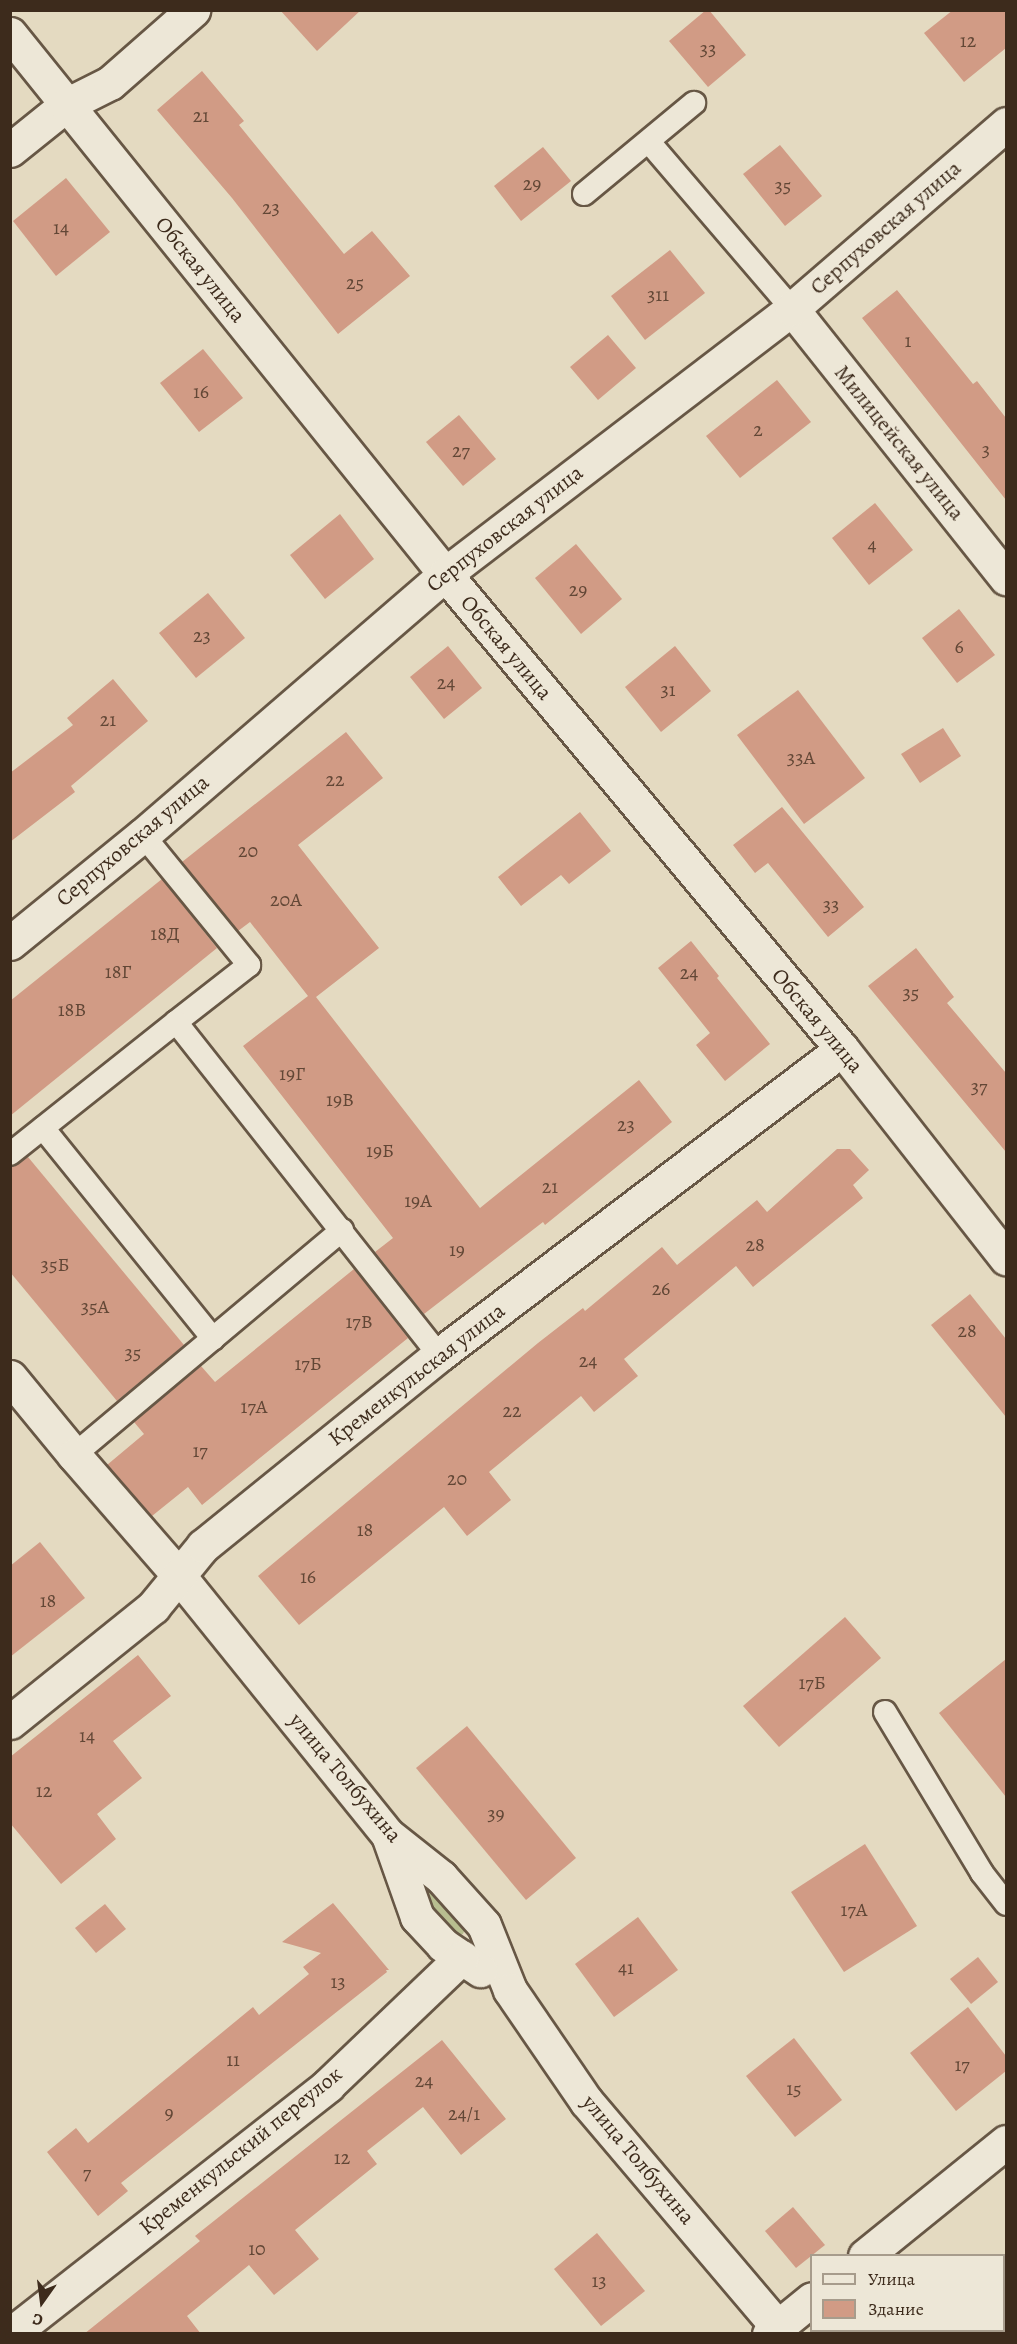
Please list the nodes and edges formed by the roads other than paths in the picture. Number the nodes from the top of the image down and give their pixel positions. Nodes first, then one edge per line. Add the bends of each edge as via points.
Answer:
1 (193, 10) edge
2 (10, 33) edge
3 (694, 103) dead end
4 (66, 105) junction
5 (1006, 124) edge
6 (649, 142) junction
7 (10, 150) edge
8 (584, 194) dead end
9 (792, 309) junction
10 (445, 574) junction
11 (1006, 578) edge
12 (142, 835) junction
13 (10, 943) edge
14 (176, 1022) junction
15 (842, 1049) junction
16 (43, 1128) junction
17 (10, 1154) edge
18 (342, 1230) junction
19 (1006, 1257) edge
20 (213, 1339) junction
21 (439, 1355) junction
22 (10, 1377) edge
23 (74, 1455) junction
24 (179, 1576) junction
25 (885, 1712) dead end
26 (10, 1722) edge
27 (388, 1835) junction
28 (1006, 1904) edge
29 (462, 1957) junction
30 (510, 1990) junction
31 (1006, 2142) edge
32 (867, 2254) edge
33 (810, 2301) edge
34 (773, 2330) edge
35 (11, 2334) edge

1 - 4 street via 110,83
2 - 4 street, Обская улица
3 - 6 lane
4 - 7 street
4 - 10 street, Обская улица
5 - 9 street, Серпуховская улица
6 - 8 lane
6 - 9 lane
9 - 10 street, Серпуховская улица
9 - 11 street, Милицейская улица
10 - 12 street, Серпуховская улица
10 - 15 street, Обская улица
12 - 13 street, Серпуховская улица
12 - 14 lane via 249,965
14 - 16 lane
14 - 18 lane
15 - 19 street, Обская улица
15 - 21 street, Кременкульская улица
16 - 17 lane
16 - 20 lane
18 - 20 lane
18 - 21 lane
20 - 23 lane
21 - 24 street, Кременкульская улица via 203,1546
22 - 23 street, улица Толбухина
23 - 24 street, улица Толбухина
24 - 26 street, Кременкульская улица via 153,1606
24 - 27 street, улица Толбухина
25 - 28 lane via 981,1873
27 - 29 street via 417,1917 443,1945
27 - 30 street, улица Толбухина via 441,1877 484,1925
29 - 30 street
29 - 35 street, Кременкульский переулок via 328,2085
30 - 34 street, улица Толбухина via 586,2101
31 - 32 street
33 - 34 street

